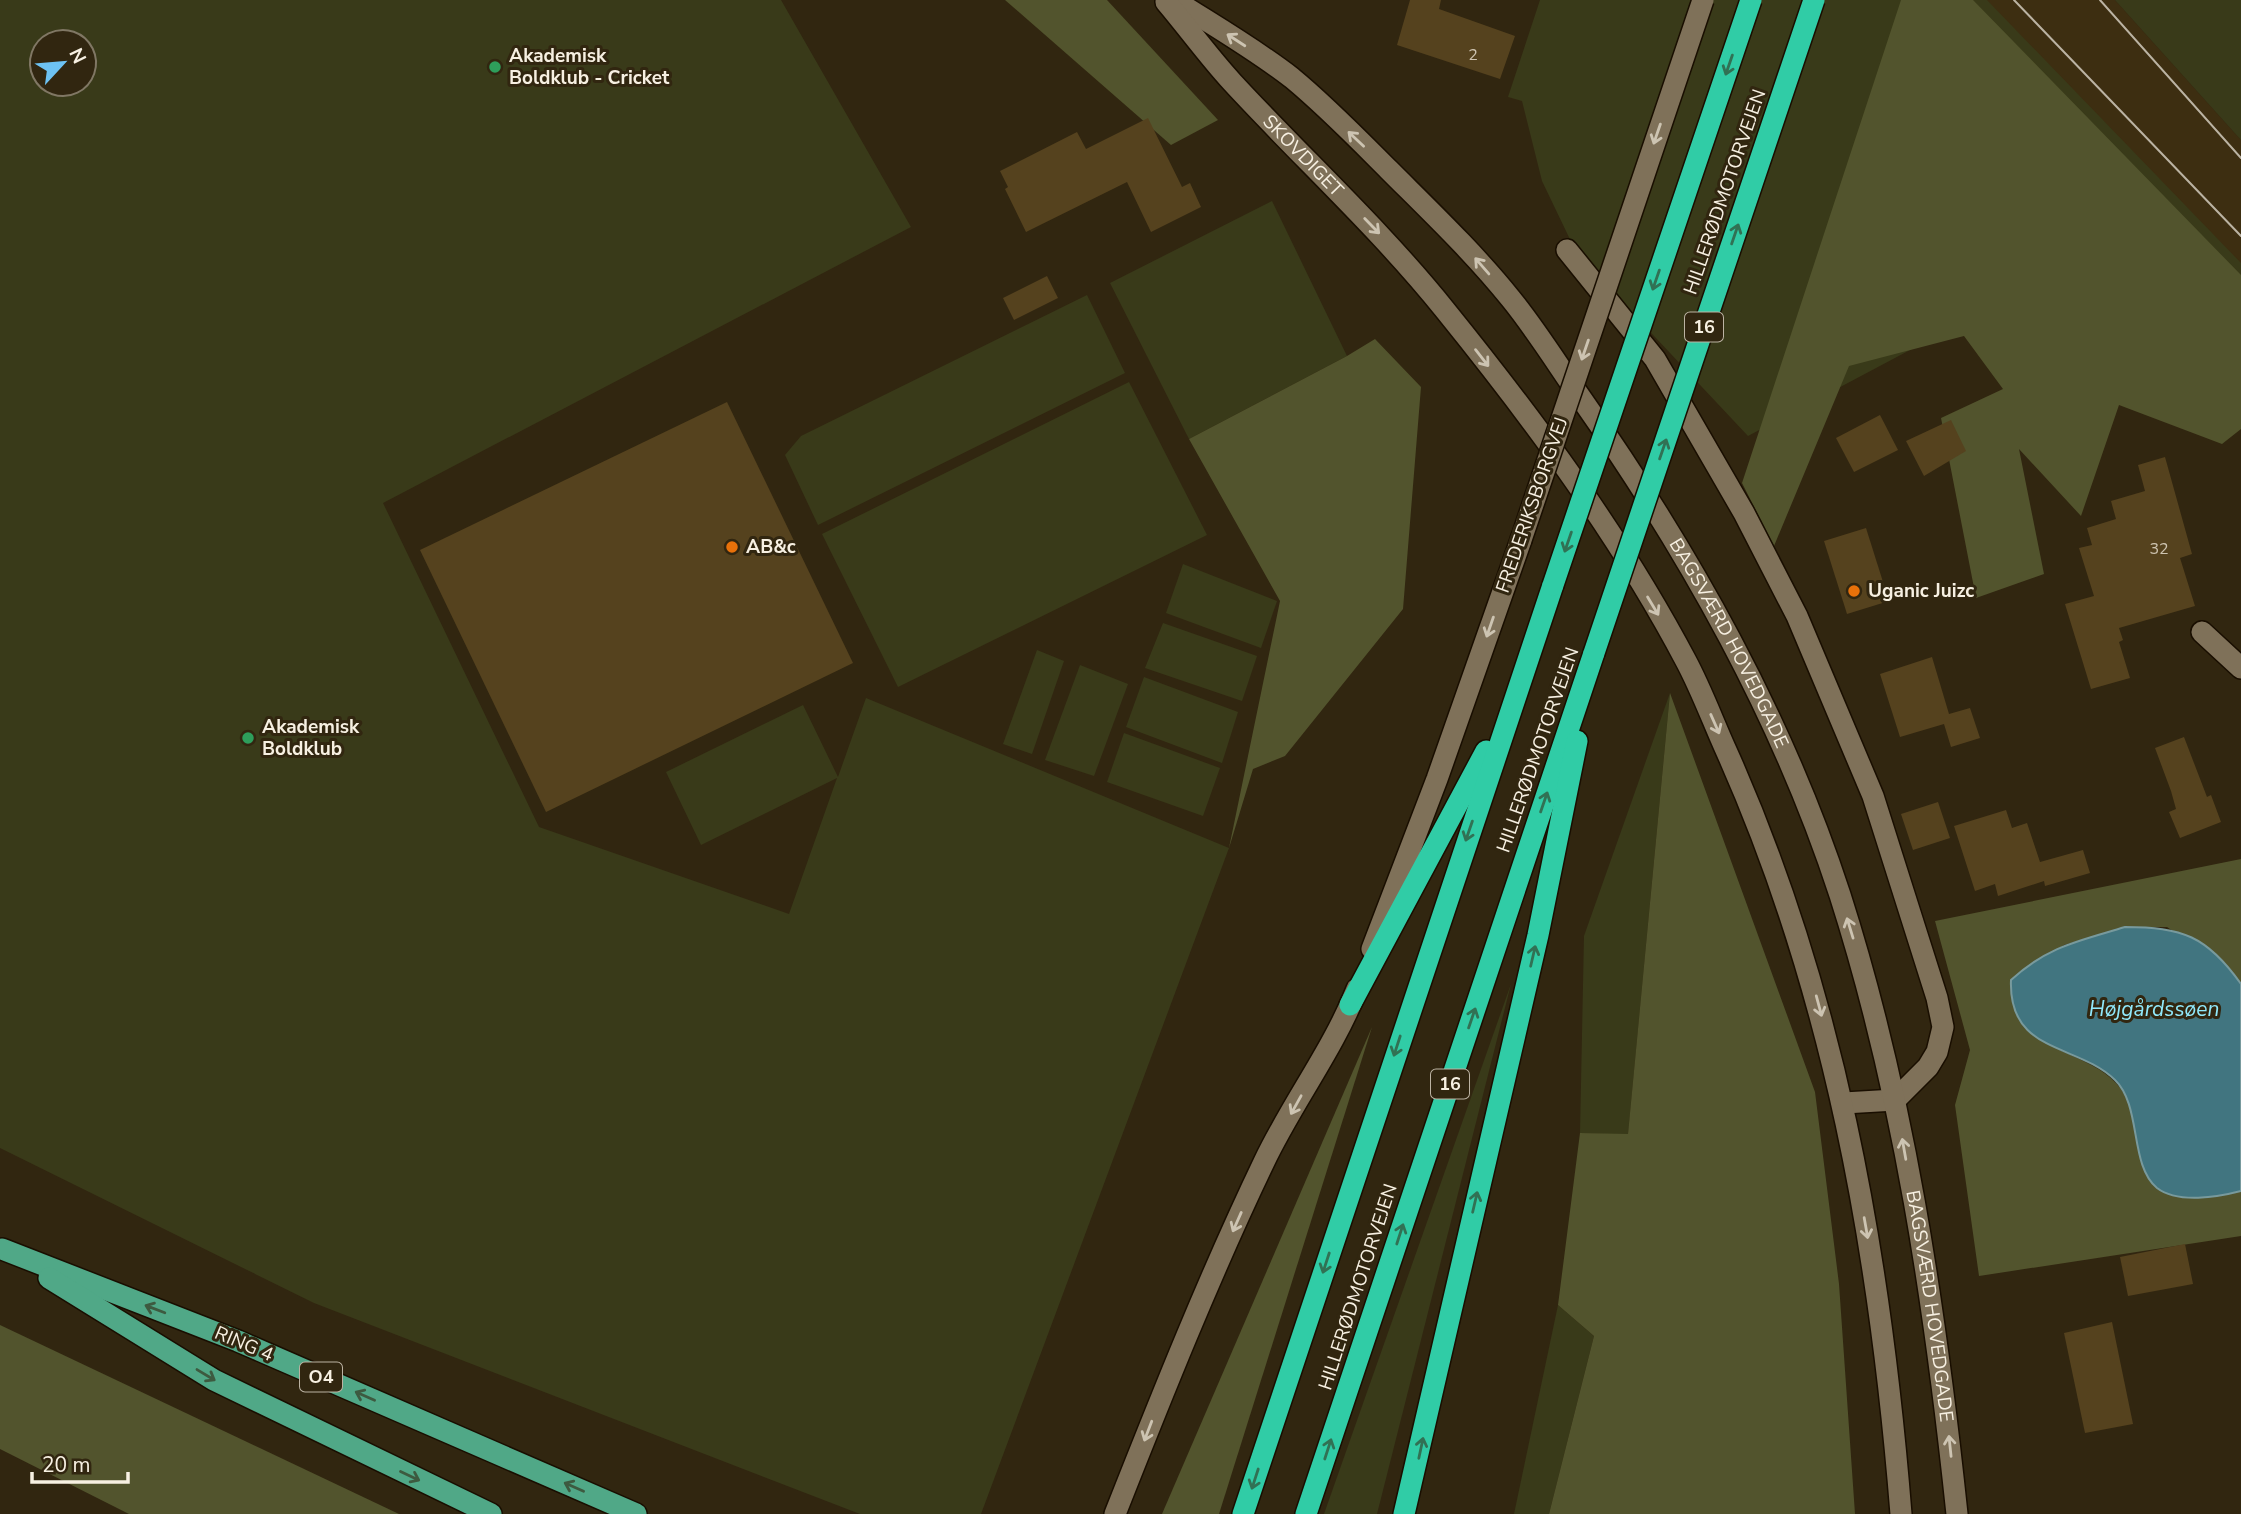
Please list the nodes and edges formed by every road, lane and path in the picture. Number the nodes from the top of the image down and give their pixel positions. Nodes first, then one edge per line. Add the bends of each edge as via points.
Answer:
1 (1164, 0) edge
2 (1174, 0) edge
3 (1703, 0) edge
4 (1751, 0) edge
5 (1814, 0) edge
6 (1567, 250) dead end
7 (2202, 632) dead end
8 (1594, 653) junction
9 (2241, 668) edge
10 (1514, 696) junction
11 (1350, 1005) junction
12 (1895, 1100) junction
13 (1844, 1104) junction
14 (1, 1249) edge
15 (491, 1514) edge
16 (636, 1514) edge
17 (1115, 1514) edge
18 (1243, 1514) edge
19 (1306, 1514) edge
20 (1404, 1514) edge
21 (1901, 1514) edge
22 (1957, 1514) edge

1 -> 13 street, SKOVDIGET via 1230,79 1387,241 1445,309 1588,500 1687,662 1747,796 1786,898
12 -> 2 street, BAGSVÆRD HOVEDGADE via 1871,998 1805,801 1761,698 1706,592 1629,466 1510,298 1457,239 1293,79
3 -> 11 street, FREDERIKSBORGVEJ, bridge via 1521,540 1437,779
4 -> 10 highway, HILLERØDMOTORVEJEN, bridge
8 -> 5 highway, HILLERØDMOTORVEJEN / 16, bridge
6 - 12 street via 1655,359 1744,513 1797,616 1873,796 1943,1027 1928,1067
7 - 9 street
19 -> 8 highway, HILLERØDMOTORVEJEN / 16
20 -> 8 highway via 1538,935
10 - 11 highway
10 -> 18 highway, HILLERØDMOTORVEJEN
11 -> 17 street, FREDERIKSBORGVEJ via 1265,1160 1170,1373
12 - 13 street
22 -> 12 street, BAGSVÆRD HOVEDGADE via 1936,1340
13 -> 21 street via 1889,1381
14 -> 15 main road, RING 4 / O4 via 214,1380
16 -> 14 main road, RING 4 / O4 via 238,1341

